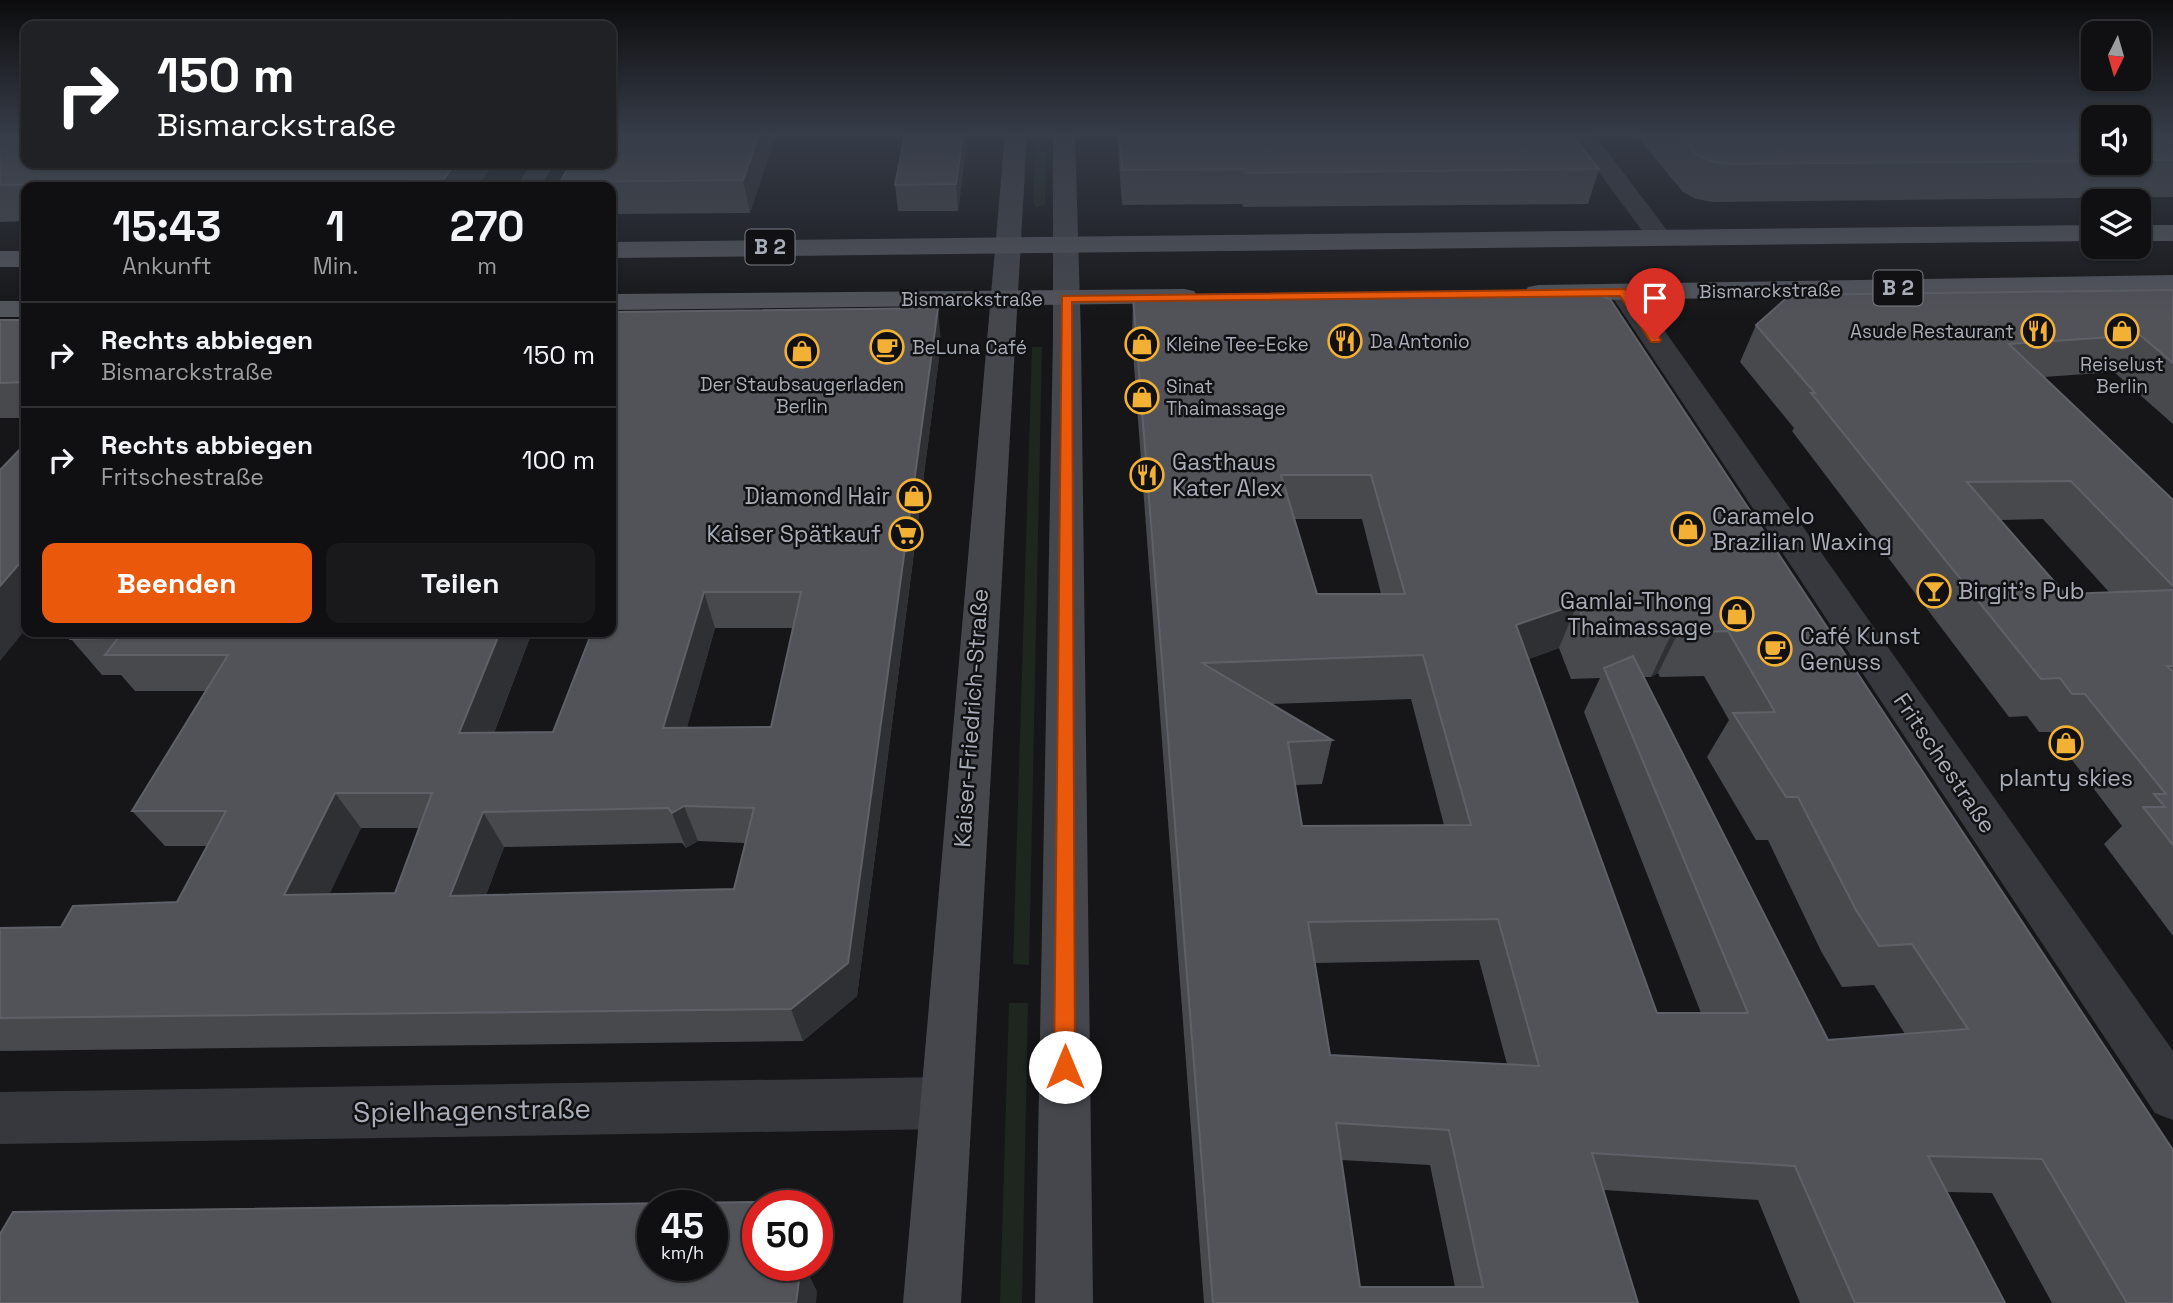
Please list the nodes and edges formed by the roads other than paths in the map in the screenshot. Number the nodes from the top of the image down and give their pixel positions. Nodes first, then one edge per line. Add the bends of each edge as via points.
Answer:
1 (1011, 195) edge
2 (1065, 195) edge
3 (1628, 195) edge
4 (2081, 233) edge
5 (2151, 233) edge
6 (2173, 233) edge
7 (1660, 238) junction
8 (1065, 243) junction
9 (1007, 244) junction
10 (616, 250) edge
11 (21, 258) edge
12 (0, 259) edge
13 (2173, 283) edge
14 (1623, 292) junction
15 (1508, 294) edge
16 (1216, 297) edge
17 (1004, 299) junction
18 (1066, 299) junction
19 (616, 302) edge
20 (0, 309) edge
21 (21, 309) edge
22 (2173, 1095) edge
23 (944, 1103) junction
24 (0, 1118) edge
25 (932, 1303) edge
26 (1064, 1303) edge

1 - 9 main road, Kaiser-Friedrich-Straße
2 - 8 main road
3 - 7 street
4 - 7 main road, B 2
5 - 6 main road
7 - 8 main road, B 2
8 - 9 main road, B 2
8 - 18 main road
9 - 10 main road, B 2
9 - 17 main road, Kaiser-Friedrich-Straße
11 - 12 main road
13 - 14 main road, Bismarckstraße / B 2
14 - 15 main road, Bismarckstraße / B 2
14 - 22 street, Fritschestraße
16 - 18 main road, Bismarckstraße
17 - 18 main road, Bismarckstraße
17 - 19 main road, Bismarckstraße
17 - 23 main road, Kaiser-Friedrich-Straße
18 - 26 main road
20 - 21 main road
23 - 24 street, Spielhagenstraße
23 - 25 main road, Kaiser-Friedrich-Straße

